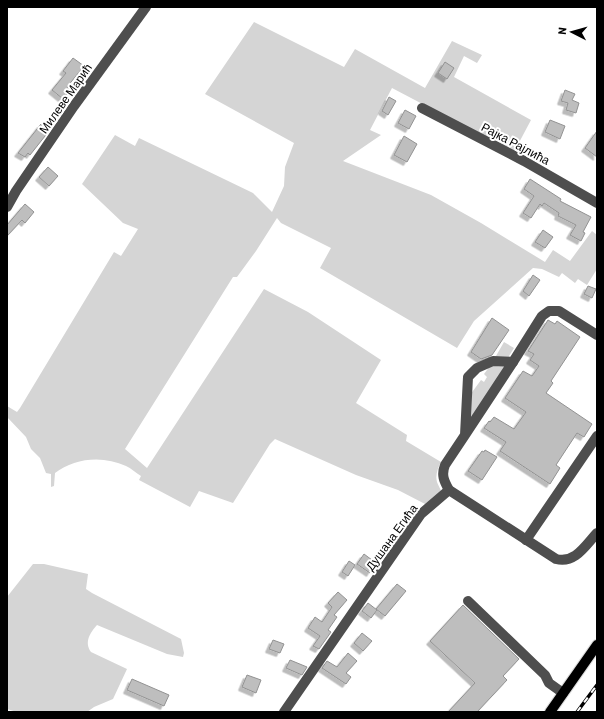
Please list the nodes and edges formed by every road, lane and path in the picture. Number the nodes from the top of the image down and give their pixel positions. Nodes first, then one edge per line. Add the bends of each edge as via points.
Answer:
1 (146, 7) edge
2 (422, 108) dead end
3 (597, 203) edge
4 (7, 206) edge
5 (597, 335) edge
6 (513, 362) junction
7 (465, 435) junction
8 (597, 436) edge
9 (449, 490) junction
10 (597, 533) edge
11 (526, 540) junction
12 (468, 601) dead end
13 (597, 645) edge
14 (563, 693) junction
15 (284, 712) edge
16 (550, 712) edge

1 - 4 street, Милеве Мaрић via 74,106
2 - 3 street, Рајка Рајлића via 524,161
5 - 6 street via 559,311 549,311 542,316
6 - 7 street
6 - 7 street via 493,361 477,368 468,377
7 - 9 street via 443,470 443,479
8 - 11 street
9 - 11 street
9 - 15 street, Душана Егића via 421,514
10 - 11 street via 575,556 566,561 556,559
12 - 14 street via 545,675 549,683
13 - 14 main road
14 - 16 main road

